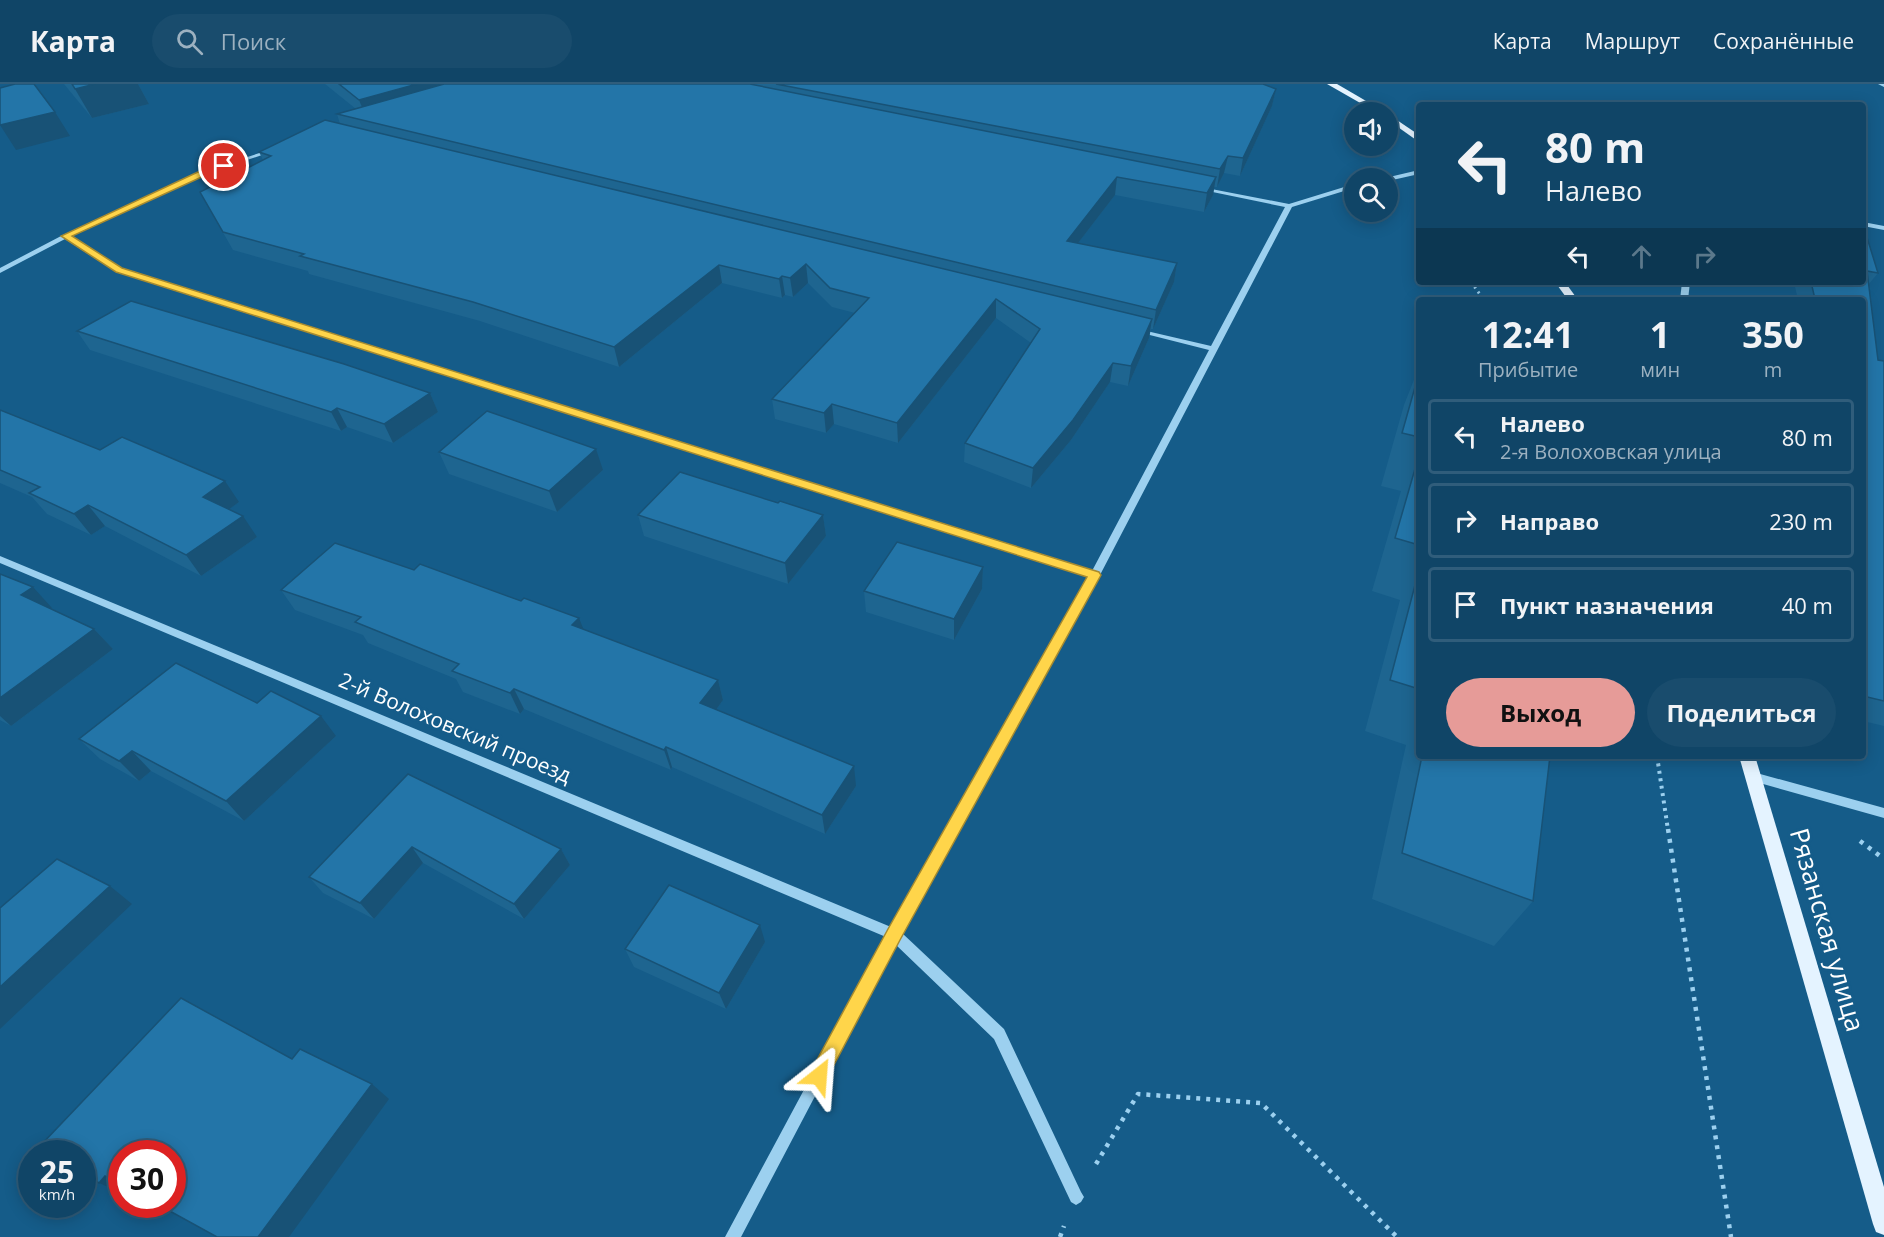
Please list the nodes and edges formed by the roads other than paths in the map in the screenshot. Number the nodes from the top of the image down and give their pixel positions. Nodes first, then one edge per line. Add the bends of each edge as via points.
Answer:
1 (1330, 84) edge
2 (1363, 102) edge
3 (1398, 123) edge
4 (1416, 137) edge
5 (282, 147) edge
6 (1416, 173) edge
7 (1398, 177) edge
8 (1196, 188) edge
9 (1344, 189) edge
10 (1289, 206) junction
11 (1866, 225) edge
12 (1884, 228) edge
13 (65, 236) junction
14 (0, 271) edge
15 (1132, 329) edge
16 (1214, 349) junction
17 (0, 559) edge
18 (1095, 575) junction
19 (1748, 759) edge
20 (1753, 777) junction
21 (1884, 813) edge
22 (894, 934) junction
23 (1076, 1197) road end
24 (1884, 1224) edge
25 (733, 1237) edge

1 - 2 main road
3 - 4 main road
5 - 13 street via 203,173
6 - 7 street
8 - 10 street
9 - 10 street
10 - 16 street
11 - 12 street
13 - 14 street
13 - 18 street via 119,270
15 - 16 street
16 - 18 street
17 - 22 street, 2-й Волоховский проезд
18 - 22 street
19 - 20 main road, Рязанская улица
20 - 21 street
20 - 24 main road, Рязанская улица
22 - 23 street via 999,1034
22 - 25 street

